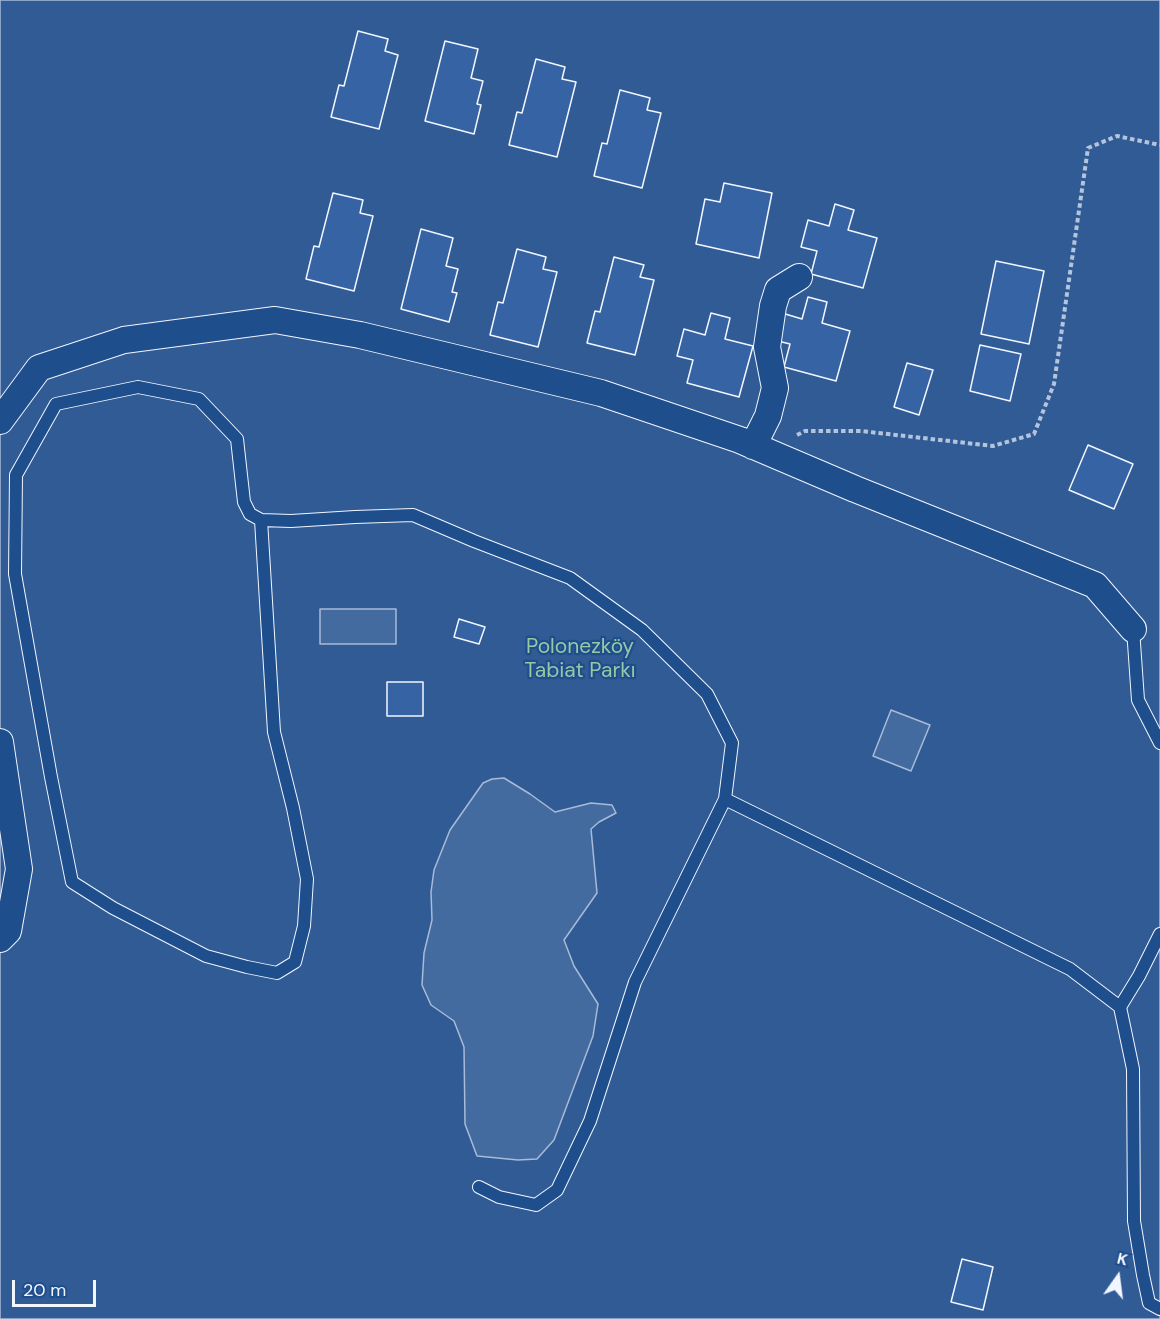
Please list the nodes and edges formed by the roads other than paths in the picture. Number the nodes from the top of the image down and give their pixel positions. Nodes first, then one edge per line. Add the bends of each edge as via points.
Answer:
1 (799, 277) dead end
2 (0, 421) edge
3 (759, 448) junction
4 (261, 520) junction
5 (1133, 629) joint
6 (0, 742) edge
7 (1160, 743) edge
8 (725, 799) junction
9 (1160, 934) edge
10 (0, 939) edge
11 (1120, 1007) junction
12 (480, 1187) dead end
13 (1160, 1309) edge

1 - 3 street via 778,290 773,306 767,347 775,388
2 - 3 street via 39,368 124,340 275,320 360,335 601,393
3 - 5 street via 1095,585
4 - 4 lane via 250,514 244,502 237,439 200,399 138,387 56,404 16,475 15,574 72,882 206,956 277,973 295,962 304,926 307,879 274,732
4 - 8 lane via 413,515 570,578 642,630 707,694 732,743
5 - 7 lane via 1138,700
6 - 10 street via 19,869 8,931
8 - 11 lane via 1070,969
8 - 12 lane via 635,982 590,1121 557,1190 536,1204 499,1197
9 - 11 lane
11 - 13 lane via 1133,1069 1134,1221 1149,1303

